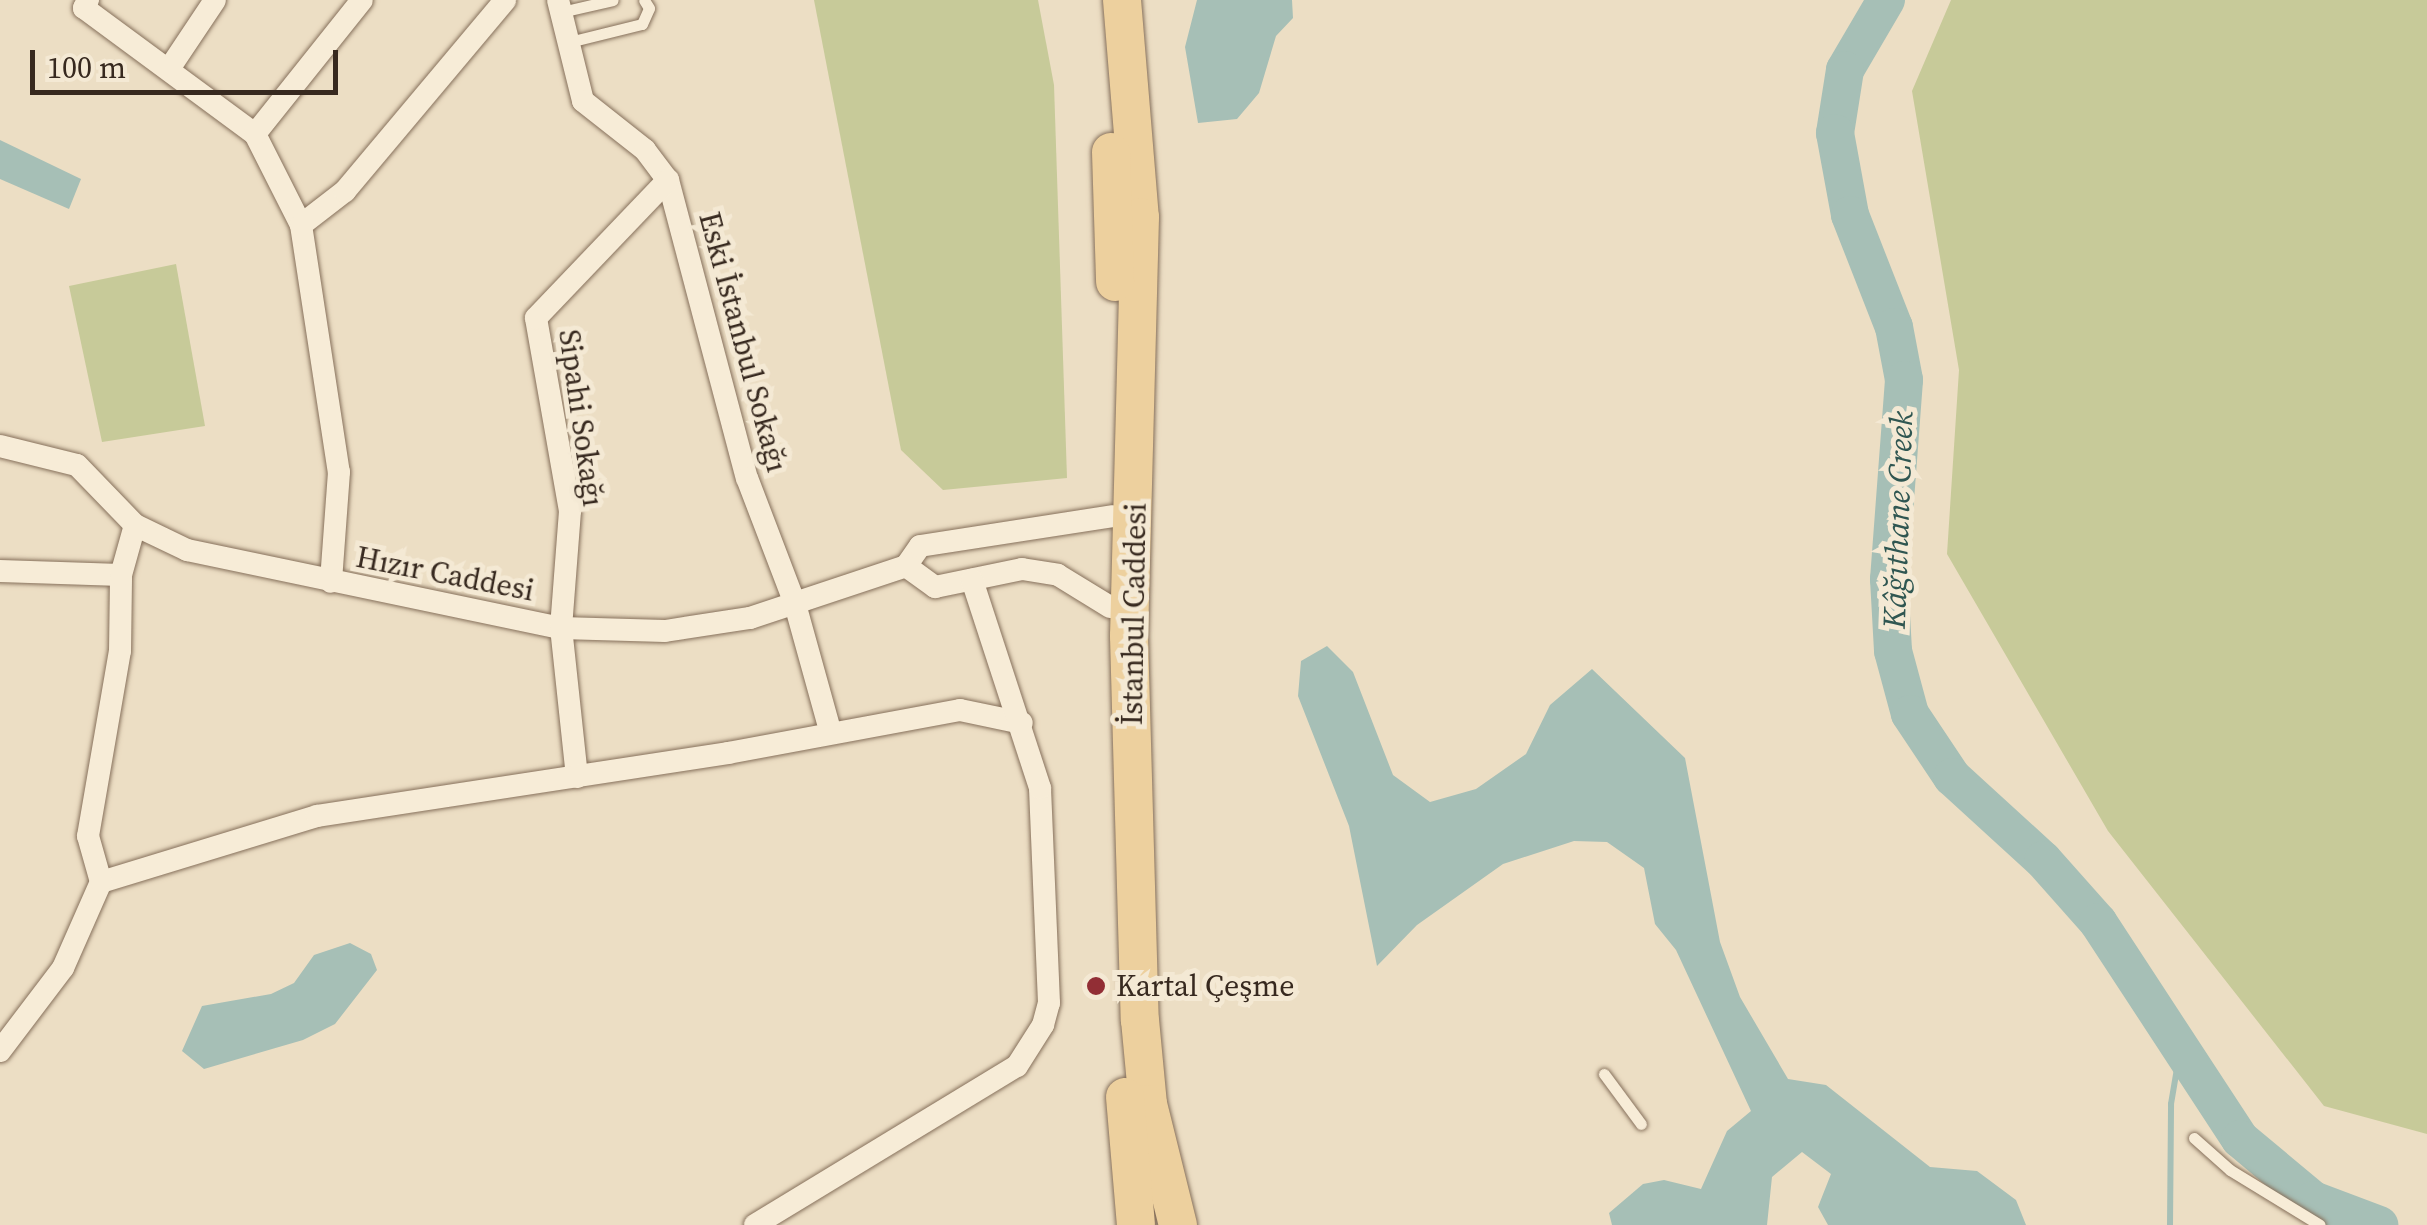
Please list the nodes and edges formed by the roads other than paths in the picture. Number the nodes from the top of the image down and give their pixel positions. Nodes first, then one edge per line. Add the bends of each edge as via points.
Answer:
1 (88, 0) edge
2 (362, 0) edge
3 (505, 0) edge
4 (614, 0) edge
5 (644, 0) edge
6 (1102, 0) edge
7 (1122, 0) edge
8 (215, 2) edge
9 (560, 6) edge
10 (568, 42) junction
11 (171, 66) junction
12 (255, 134) junction
13 (668, 180) junction
14 (301, 225) junction
15 (0, 446) edge
16 (1124, 516) junction
17 (135, 525) junction
18 (906, 566) junction
19 (0, 571) edge
20 (121, 575) junction
21 (972, 580) junction
22 (331, 582) junction
23 (795, 604) junction
24 (1110, 607) junction
25 (561, 628) junction
26 (1022, 723) junction
27 (830, 730) junction
28 (577, 776) junction
29 (101, 882) junction
30 (0, 1051) edge
31 (1604, 1074) dead end
32 (1641, 1124) dead end
33 (2194, 1138) dead end
34 (1147, 1179) junction
35 (756, 1225) edge
36 (1136, 1225) edge
37 (1178, 1225) edge
38 (2320, 1225) edge

1 - 11 street via 84,8
2 - 12 street
3 - 14 street via 344,192
4 - 9 lane
5 - 10 lane via 650,8 642,24
6 - 16 main road, İstanbul Caddesi
7 - 16 main road, İstanbul Caddesi via 1140,217
8 - 11 street
9 - 10 street, Eski İstanbul Sokağı
10 - 13 street, Eski İstanbul Sokağı via 584,101 645,150
11 - 12 street
12 - 14 street
13 - 23 street, Eski İstanbul Sokağı via 747,478
13 - 25 street, Sipahi Sokağı via 536,318 570,511
14 - 22 street via 339,472
15 - 17 street, Hızır Caddesi via 77,466
16 - 18 street, Hızır Caddesi via 920,546
16 - 24 main road, İstanbul Caddesi
16 - 34 main road, İstanbul Caddesi
17 - 20 street
17 - 22 street, Hızır Caddesi via 187,550
18 - 21 street via 935,587
18 - 23 street, Hızır Caddesi
19 - 20 street
20 - 29 street via 120,652 88,836
21 - 24 street via 1022,570 1058,575
21 - 26 street
22 - 25 street, Hızır Caddesi
23 - 25 street, Hızır Caddesi via 664,631
23 - 27 street, Eski İstanbul Sokağı
24 - 34 main road, İstanbul Caddesi via 1120,1031
25 - 28 street, Sipahi Sokağı
26 - 27 street via 960,710
26 - 35 street via 1040,788 1048,1003 1034,1046 1003,1075
27 - 28 street
28 - 29 street via 316,816
29 - 30 street via 63,968
31 - 32 lane
33 - 38 lane via 2230,1170
34 - 36 main road, İstanbul Caddesi
34 - 37 main road, İstanbul Caddesi

